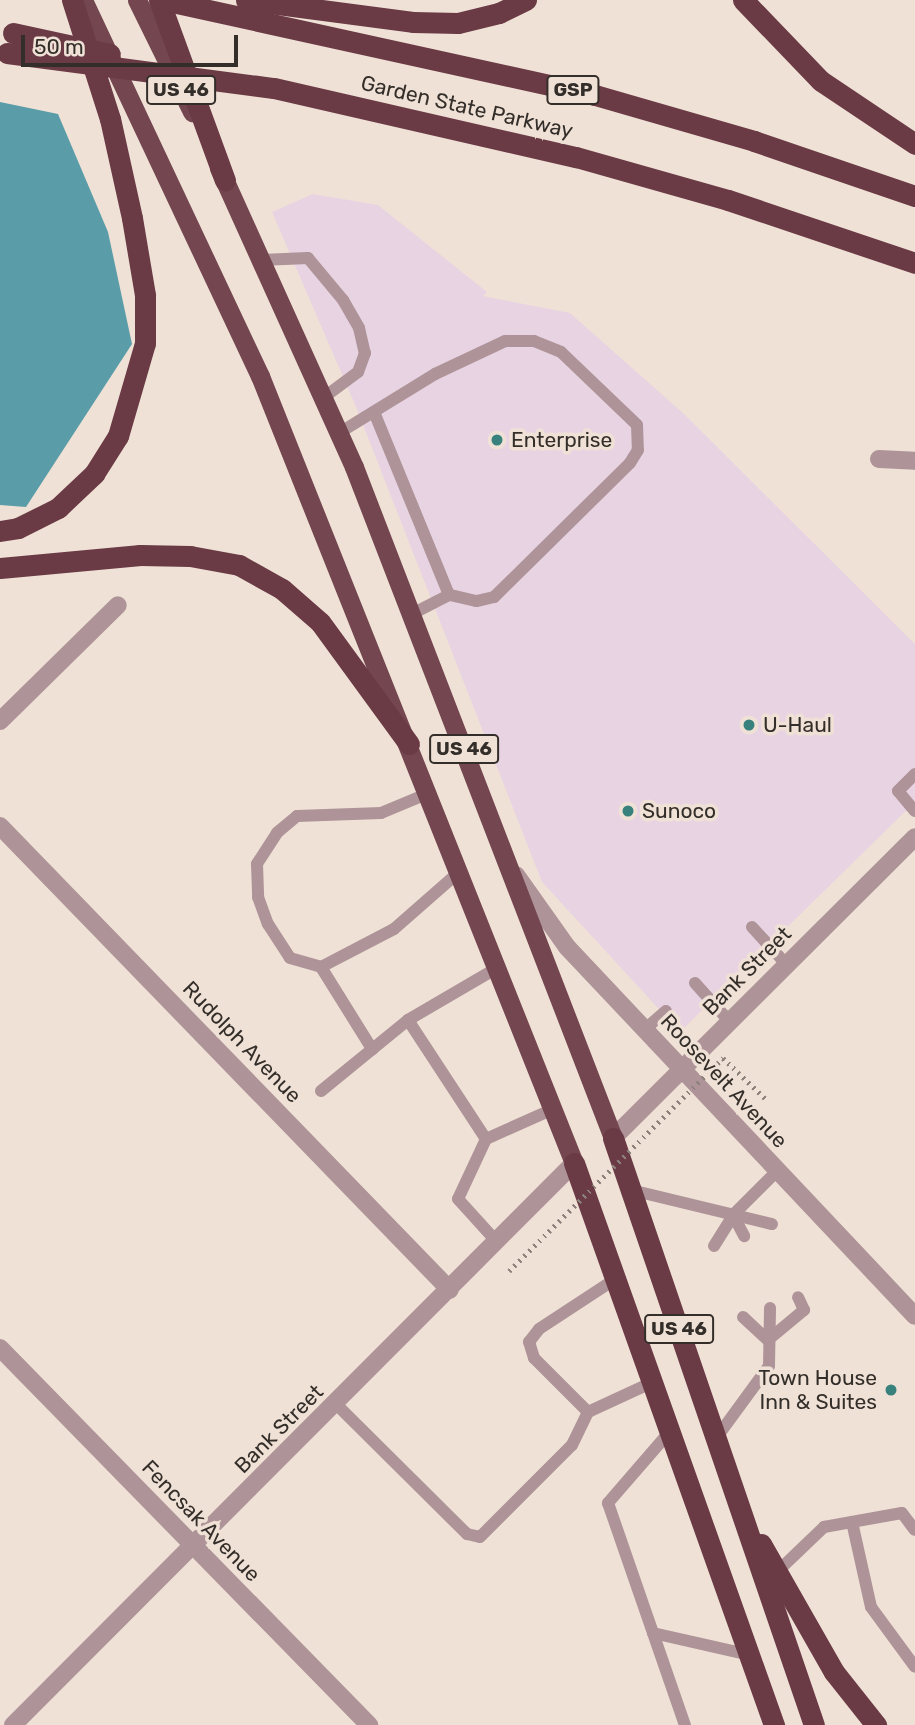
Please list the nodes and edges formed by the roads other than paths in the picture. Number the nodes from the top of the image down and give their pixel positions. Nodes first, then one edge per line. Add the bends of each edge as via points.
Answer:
1 (72, 0) edge
2 (83, 0) edge
3 (137, 0) edge
4 (161, 0) edge
5 (246, 0) edge
6 (526, 0) edge
7 (743, 0) edge
8 (5, 42) edge
9 (915, 144) edge
10 (225, 180) junction
11 (915, 196) edge
12 (261, 260) junction
13 (915, 263) edge
14 (323, 398) junction
15 (374, 412) junction
16 (339, 433) junction
17 (879, 459) dead end
18 (915, 461) edge
19 (0, 531) edge
20 (0, 568) edge
21 (449, 595) junction
22 (118, 605) dead end
23 (412, 614) junction
24 (0, 721) edge
25 (410, 744) junction
26 (915, 774) edge
27 (429, 793) junction
28 (915, 811) edge
29 (0, 826) edge
30 (915, 837) edge
31 (511, 868) junction
32 (460, 871) junction
33 (752, 927) dead end
34 (786, 964) junction
35 (321, 967) junction
36 (498, 968) junction
37 (695, 983) dead end
38 (666, 1011) dead end
39 (408, 1020) junction
40 (729, 1021) junction
41 (644, 1030) junction
42 (372, 1049) junction
43 (680, 1069) junction
44 (321, 1091) dead end
45 (553, 1109) junction
46 (612, 1138) junction
47 (486, 1139) junction
48 (574, 1163) junction
49 (777, 1171) junction
50 (631, 1190) junction
51 (733, 1215) junction
52 (772, 1224) dead end
53 (744, 1236) dead end
54 (497, 1242) junction
55 (714, 1246) dead end
56 (617, 1279) junction
57 (450, 1290) junction
58 (798, 1297) dead end
59 (770, 1308) dead end
60 (915, 1316) edge
61 (743, 1317) dead end
62 (768, 1340) junction
63 (0, 1348) edge
64 (655, 1381) junction
65 (336, 1404) junction
66 (588, 1412) junction
67 (672, 1429) junction
68 (717, 1437) junction
69 (746, 1520) junction
70 (852, 1522) junction
71 (915, 1530) edge
72 (194, 1546) junction
73 (778, 1571) junction
74 (653, 1633) junction
75 (750, 1655) junction
76 (915, 1667) edge
77 (13, 1725) edge
78 (369, 1725) edge
79 (685, 1725) edge
80 (774, 1725) edge
81 (814, 1725) edge
82 (876, 1725) edge

1 - 19 highway via 110,119 132,218 145,295 145,343 118,436 94,474 58,508
2 - 25 highway, US 46 via 260,376
3 - 10 highway, US 46
4 - 10 highway
4 - 11 highway, Garden State Parkway / GSP via 595,95 754,141
5 - 6 highway via 413,22 458,23 499,13
7 - 9 highway via 821,81
8 - 13 highway, Garden State Parkway, bridge via 274,88 576,157 728,200
10 - 12 highway, US 46
12 - 14 highway, US 46
12 - 14 lane via 308,258 343,300 359,328 365,353 358,372
14 - 16 highway, US 46
15 - 16 lane
15 - 21 lane
15 - 21 lane via 435,374 505,341 534,341 561,352 637,425 638,450 631,463 494,597 476,600
16 - 23 highway, US 46
17 - 18 street
20 - 25 highway via 140,555 190,556 239,565 282,589 320,622
21 - 23 lane
22 - 24 street
23 - 31 highway, US 46
25 - 27 highway, US 46
26 - 28 lane via 898,791
27 - 32 highway, US 46
27 - 35 lane via 381,813 297,816 277,834 257,864 258,897 268,924 290,958
29 - 57 street, Rudolph Avenue
30 - 34 street, Bank Street
31 - 41 street, Roosevelt Avenue via 568,947
31 - 46 highway, US 46
32 - 35 lane via 394,929
32 - 36 highway, US 46
33 - 34 lane
34 - 40 street, Bank Street
35 - 42 lane
36 - 39 lane
36 - 45 highway, US 46
37 - 40 lane
38 - 41 lane
39 - 42 lane
39 - 47 lane
40 - 43 street, Bank Street
41 - 43 street, Roosevelt Avenue
42 - 44 lane
43 - 46 street, Bank Street
43 - 49 street, Roosevelt Avenue
45 - 47 lane
45 - 48 highway, US 46
46 - 50 highway, US 46
47 - 54 lane via 458,1199
48 - 54 street, Bank Street
48 - 56 highway, US 46
49 - 51 lane
49 - 60 street, Roosevelt Avenue
50 - 51 lane
50 - 68 highway, US 46
51 - 52 lane
51 - 53 lane
51 - 55 lane
54 - 57 street, Bank Street
56 - 64 highway, US 46
56 - 66 lane via 539,1329 529,1342 534,1358
57 - 65 street, Bank Street
58 - 62 lane via 804,1310
59 - 62 lane
61 - 62 lane
62 - 68 lane via 769,1366
63 - 72 street, Fencsak Avenue
64 - 66 lane
64 - 67 highway, US 46
65 - 66 lane via 467,1534 481,1537 572,1445
65 - 72 street, Bank Street
67 - 74 lane via 608,1503
67 - 75 highway, US 46
68 - 69 highway, US 46
69 - 73 highway
69 - 81 highway, US 46
70 - 71 lane via 902,1513
70 - 73 lane via 824,1527
70 - 76 lane via 871,1607
72 - 77 street, Bank Street
72 - 78 street, Fencsak Avenue
73 - 82 highway via 834,1672
74 - 75 lane
74 - 79 lane
75 - 80 highway, US 46

